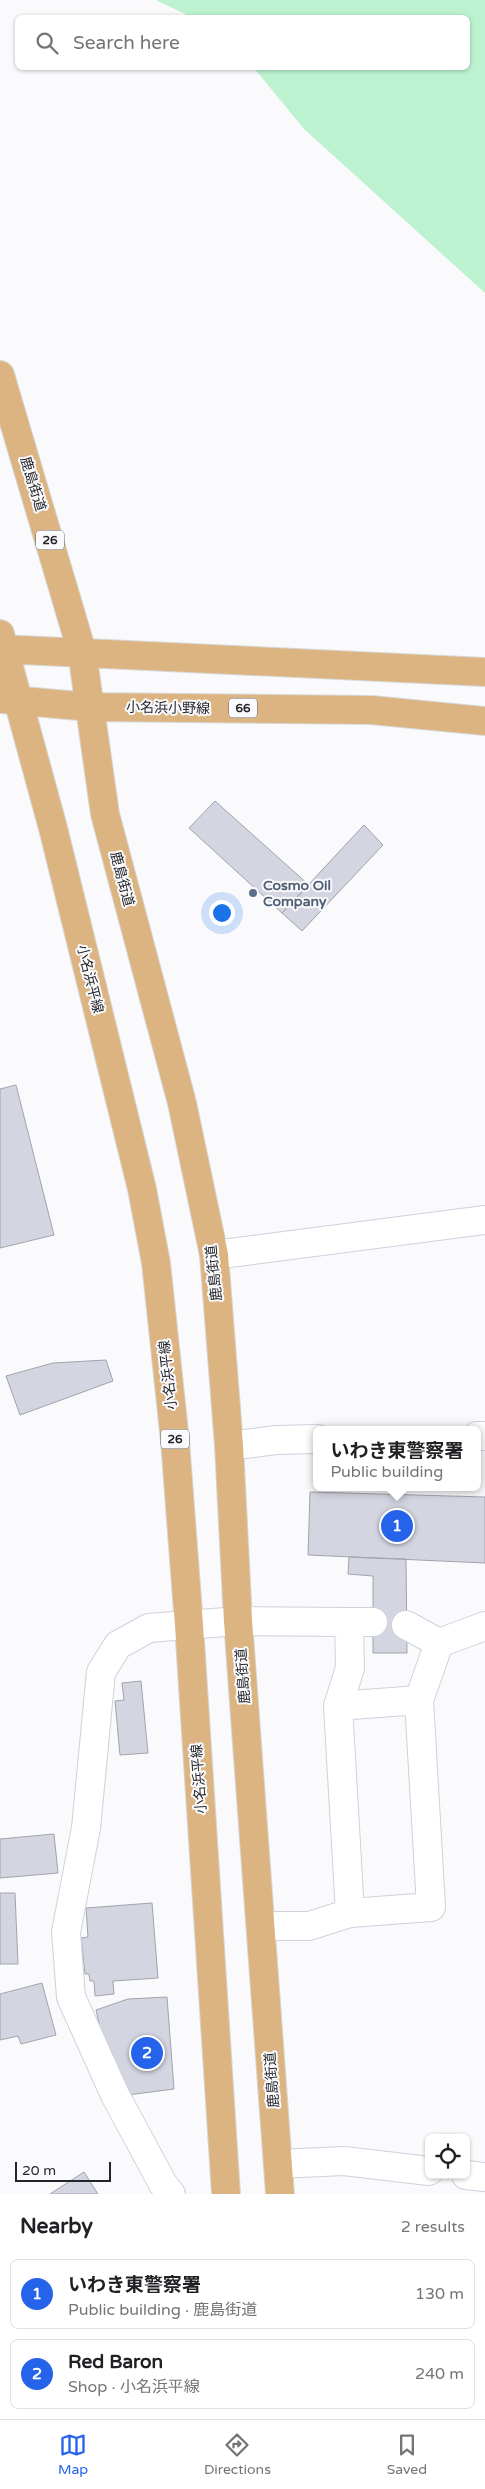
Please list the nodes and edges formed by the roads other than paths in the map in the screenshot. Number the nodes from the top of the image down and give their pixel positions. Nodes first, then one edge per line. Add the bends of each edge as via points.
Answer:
1 (0, 375) edge
2 (1, 644) edge
3 (82, 652) junction
4 (485, 672) edge
5 (9, 700) edge
6 (90, 707) junction
7 (485, 721) edge
8 (485, 1220) edge
9 (214, 1255) junction
10 (313, 1439) edge
11 (229, 1446) junction
12 (238, 1621) junction
13 (189, 1625) junction
14 (406, 1625) dead end
15 (485, 1626) edge
16 (439, 1643) junction
17 (419, 1700) junction
18 (338, 1706) junction
19 (350, 1913) junction
20 (261, 1926) junction
21 (278, 2164) junction
22 (425, 2171) edge
23 (470, 2175) edge
24 (485, 2177) edge
25 (171, 2194) edge
26 (226, 2194) edge
27 (280, 2194) edge

1 - 3 main road, 鹿島街道 / 26
2 - 3 main road
2 - 5 main road, 小名浜平線 / 26
3 - 4 main road
3 - 6 main road, 鹿島街道 / 26
5 - 6 main road, 小名浜小野線 / 66
5 - 13 main road, 小名浜平線 / 26 via 76,923 142,1189 156,1263 176,1440
6 - 7 main road, 小名浜小野線 / 66 via 371,710
6 - 9 main road, 鹿島街道 / 26 via 105,814 182,1103
8 - 9 street
9 - 11 main road, 鹿島街道 / 26
10 - 11 street
11 - 12 main road, 鹿島街道 / 26
12 - 13 street
12 - 18 street via 361,1622
12 - 20 main road, 鹿島街道 / 26
13 - 25 street via 149,1628 118,1645 101,1672 86,1828 66,1932 71,1997 115,2096
13 - 26 main road, 小名浜平線 / 26
14 - 16 street
15 - 16 street
16 - 17 street
17 - 18 street
17 - 19 street via 431,1907
18 - 19 street
19 - 20 street via 309,1926
20 - 21 main road, 鹿島街道 / 26
21 - 22 street via 344,2161
21 - 27 main road, 鹿島街道 / 26
23 - 24 street

